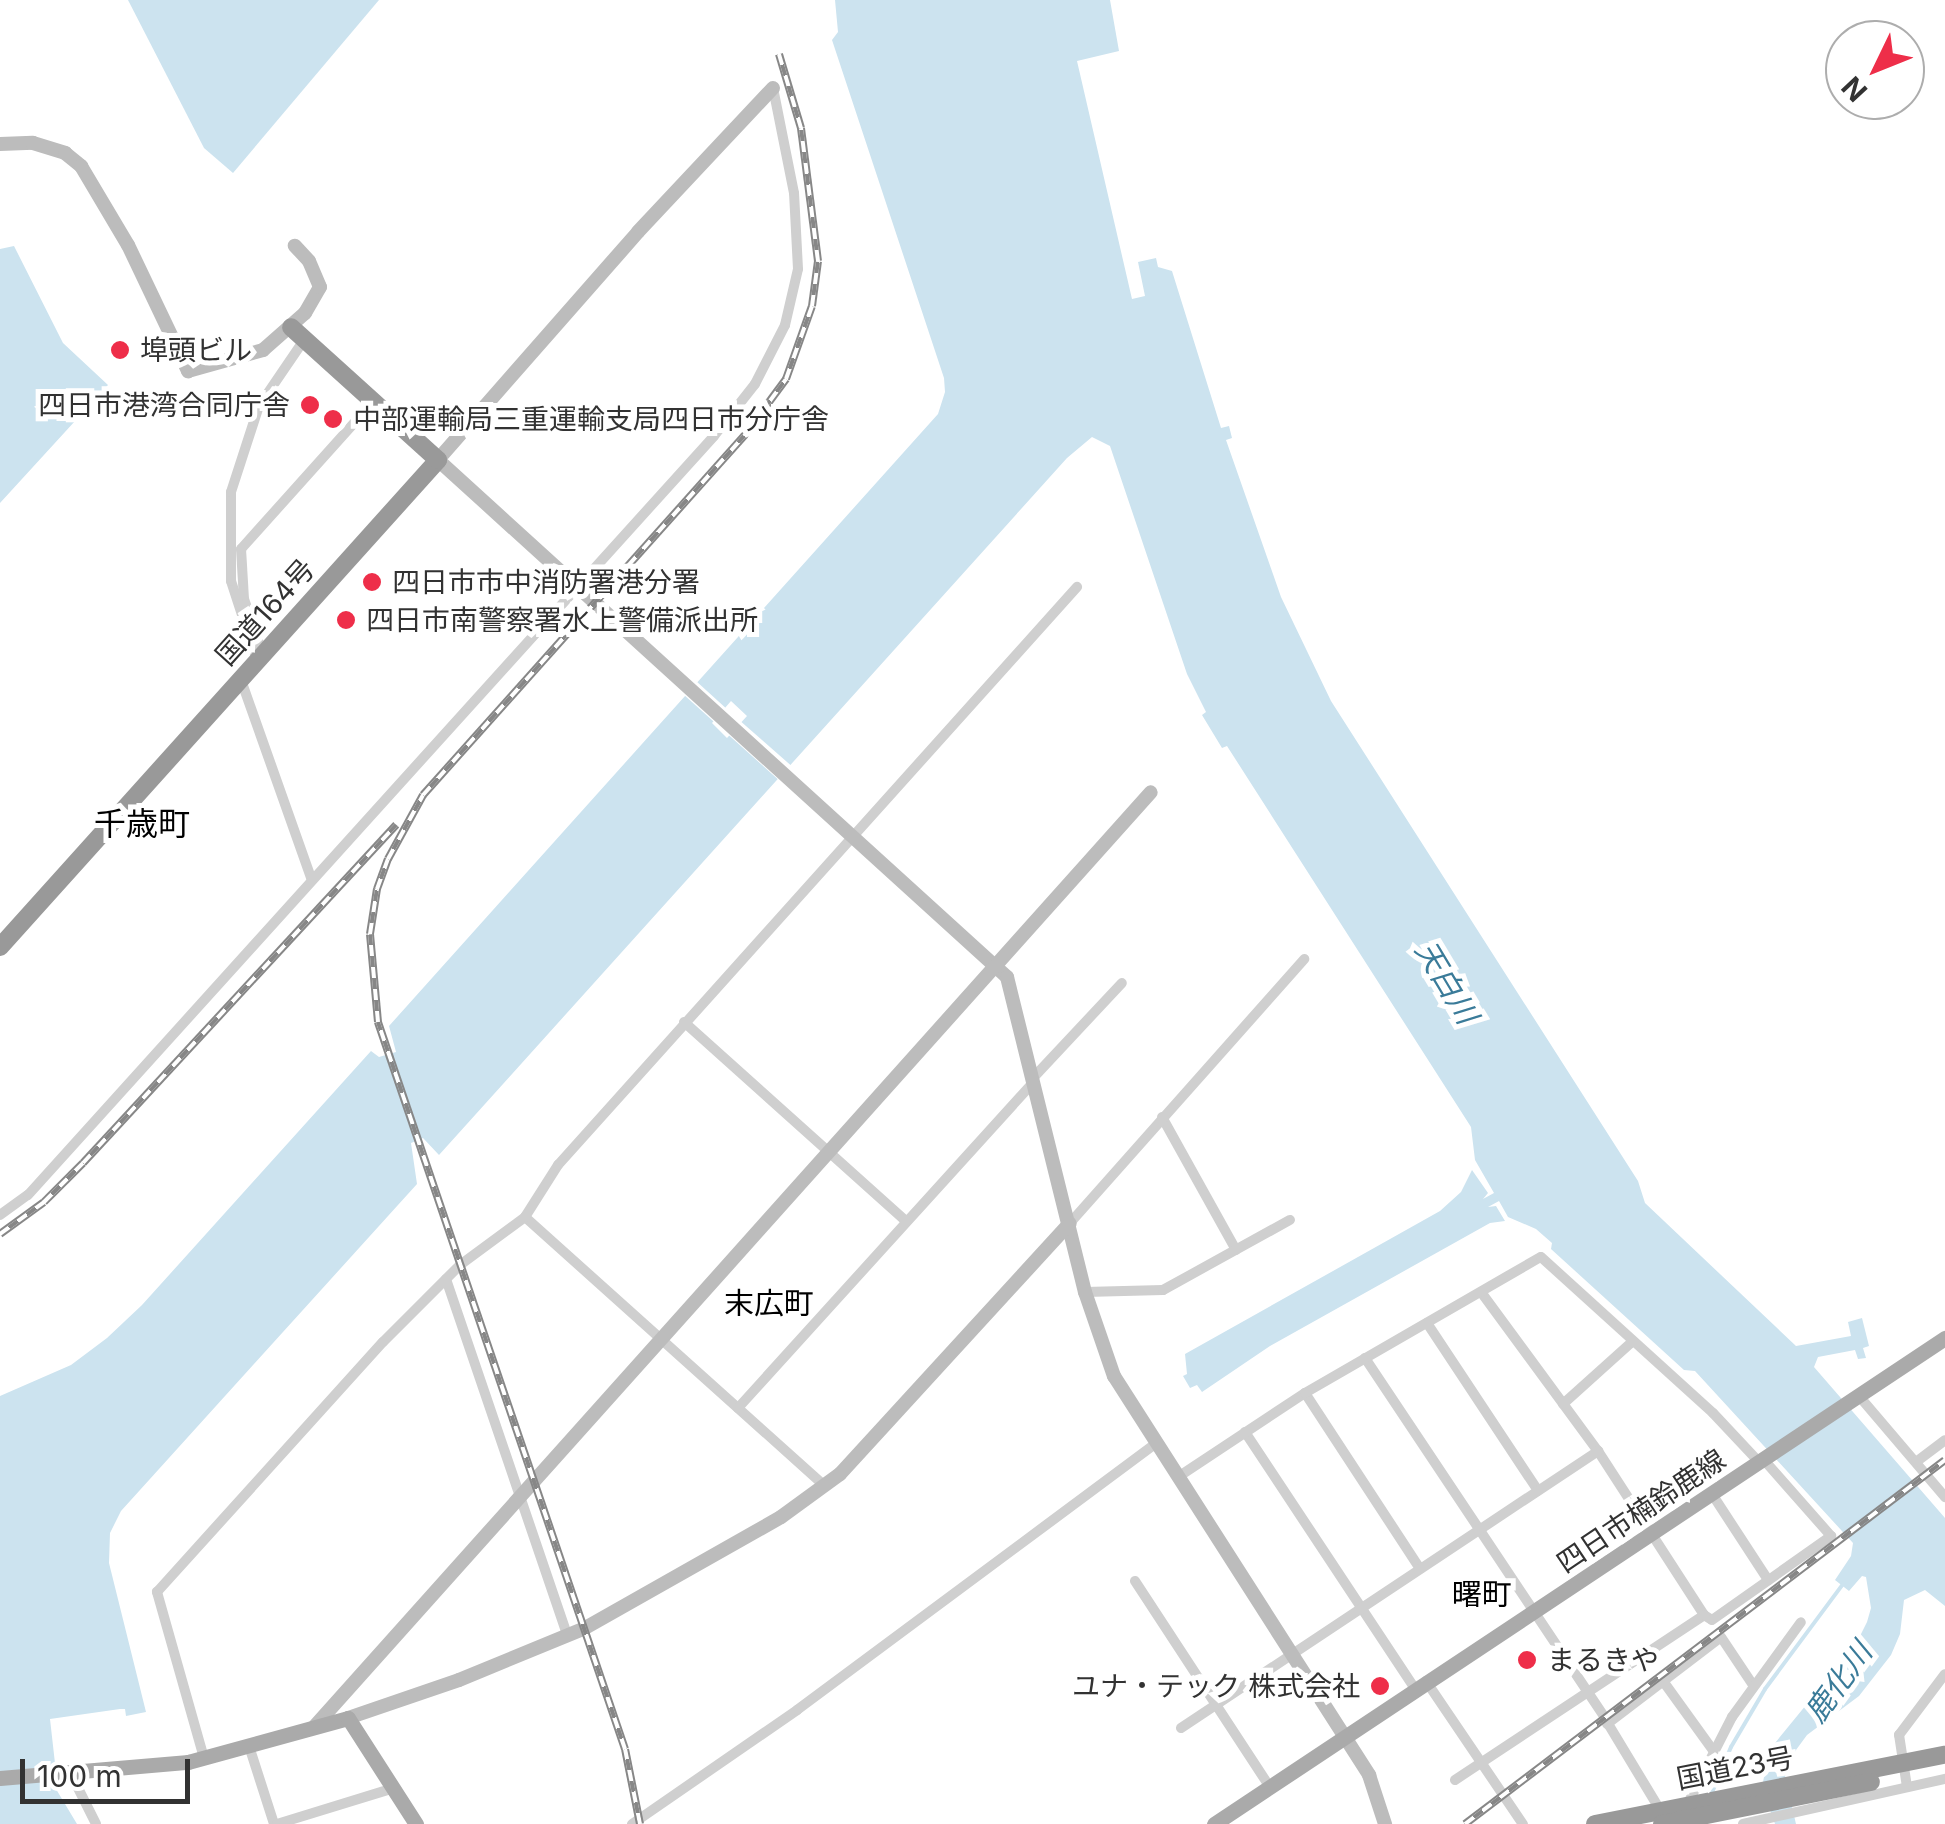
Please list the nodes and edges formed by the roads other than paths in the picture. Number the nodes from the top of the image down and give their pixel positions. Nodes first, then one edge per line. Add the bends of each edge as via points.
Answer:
1 (773, 88) joint
2 (0, 144) edge
3 (295, 246) dead end
4 (297, 334) junction
5 (373, 402) junction
6 (438, 460) junction
7 (576, 586) junction
8 (1077, 587) dead end
9 (260, 658) junction
10 (240, 680) junction
11 (1151, 792) dead end
12 (853, 832) junction
13 (312, 880) junction
14 (0, 947) edge
15 (1304, 959) dead end
16 (996, 964) junction
17 (1122, 983) dead end
18 (684, 1022) junction
19 (1034, 1080) junction
20 (1162, 1117) junction
21 (830, 1151) junction
22 (0, 1215) edge
23 (524, 1218) junction
24 (906, 1220) junction
25 (1290, 1220) dead end
26 (1070, 1223) junction
27 (1236, 1250) junction
28 (446, 1280) junction
29 (1085, 1292) junction
30 (1480, 1292) junction
31 (1427, 1323) junction
32 (1945, 1338) edge
33 (659, 1340) junction
34 (1634, 1342) junction
35 (1364, 1358) junction
36 (1305, 1394) junction
37 (1855, 1398) junction
38 (1563, 1404) junction
39 (738, 1408) junction
40 (1245, 1432) junction
41 (1945, 1440) edge
42 (1155, 1444) junction
43 (1598, 1452) junction
44 (1763, 1459) junction
45 (1916, 1462) junction
46 (1178, 1478) junction
47 (824, 1484) junction
48 (1538, 1491) junction
49 (1712, 1494) junction
50 (1945, 1496) edge
51 (518, 1498) junction
52 (1478, 1531) junction
53 (1651, 1534) junction
54 (1420, 1569) junction
55 (1768, 1580) junction
56 (1135, 1581) dead end
57 (1361, 1608) junction
58 (1533, 1612) junction
59 (1704, 1615) junction
60 (1801, 1622) dead end
61 (567, 1635) junction
62 (1292, 1654) junction
63 (1945, 1674) edge
64 (1663, 1681) junction
65 (1420, 1685) junction
66 (1753, 1685) junction
67 (1587, 1692) junction
68 (1216, 1705) junction
69 (348, 1718) junction
70 (1608, 1724) junction
71 (315, 1726) junction
72 (1181, 1728) dead end
73 (1345, 1736) junction
74 (249, 1746) junction
75 (1715, 1753) junction
76 (1945, 1755) edge
77 (204, 1758) junction
78 (1481, 1762) junction
79 (1945, 1768) edge
80 (66, 1772) junction
81 (0, 1778) edge
82 (1945, 1779) edge
83 (1454, 1780) dead end
84 (1270, 1787) junction
85 (1907, 1787) junction
86 (394, 1788) junction
87 (96, 1824) edge
88 (276, 1824) edge
89 (416, 1824) edge
90 (632, 1824) edge
91 (1214, 1824) edge
92 (1385, 1824) edge
93 (1522, 1824) edge
94 (1594, 1824) edge
95 (1664, 1824) edge
96 (1680, 1824) edge
97 (1742, 1824) edge

1 - 6 street
1 - 7 street via 799,237 785,326 736,410
2 - 4 street via 33,143 81,166 128,245 188,371
3 - 4 street via 320,287
4 - 5 highway
4 - 9 street via 254,416 231,492 231,581
5 - 6 highway
5 - 9 street via 241,549 244,599
6 - 7 street
6 - 9 highway, 国道164号
7 - 12 street
7 - 13 street
8 - 12 street
9 - 10 highway, 国道164号
10 - 13 street
10 - 14 highway, 国道164号
11 - 16 street
12 - 16 street
12 - 18 street
13 - 22 street via 28,1195
15 - 20 street
16 - 19 street via 1007,976
16 - 21 street
17 - 19 street
18 - 21 street
18 - 23 street via 558,1164
19 - 24 street
19 - 26 street
20 - 26 street
20 - 27 street
21 - 24 street
21 - 33 street
23 - 28 street
23 - 33 street
24 - 39 street
25 - 27 street
26 - 29 street
26 - 47 street via 888,1424
27 - 29 street via 1164,1290
28 - 51 street
28 - 77 street via 158,1592
29 - 42 street via 1114,1376
30 - 31 street
30 - 34 street via 1541,1257
30 - 38 street
31 - 35 street
31 - 48 street
32 - 37 main road, 四日市楠鈴鹿線
33 - 39 street
33 - 51 street
34 - 38 street
34 - 44 street
35 - 36 street
35 - 52 street
36 - 40 street
36 - 54 street
37 - 44 main road, 四日市楠鈴鹿線
37 - 45 street
38 - 43 street
39 - 47 street
40 - 46 street
40 - 57 street
41 - 45 street
42 - 46 street
42 - 90 street
43 - 48 street
43 - 53 street
44 - 49 main road, 四日市楠鈴鹿線
44 - 55 street via 1830,1536
45 - 50 street
46 - 62 street
47 - 61 street via 694,1570
48 - 52 street
49 - 53 main road, 四日市楠鈴鹿線
49 - 55 street
51 - 61 street
51 - 71 street
52 - 54 street
52 - 58 street
53 - 58 main road, 四日市楠鈴鹿線
53 - 59 street
54 - 57 street
55 - 59 street via 1712,1620
56 - 68 street
57 - 62 street
57 - 65 street
58 - 65 main road, 四日市楠鈴鹿線
58 - 67 street
59 - 67 street
60 - 66 street
61 - 69 street
62 - 68 street
62 - 73 street
63 - 85 street via 1898,1735
64 - 66 street via 1721,1637
64 - 70 street
64 - 75 street
65 - 73 main road, 四日市楠鈴鹿線
65 - 78 street
66 - 75 street
67 - 70 street
67 - 78 street
68 - 72 street
68 - 84 street
69 - 71 main road
69 - 86 main road
70 - 95 street
71 - 74 main road
73 - 84 main road, 四日市楠鈴鹿線
73 - 92 street via 1369,1775
74 - 77 main road
74 - 88 street
75 - 96 street
76 - 94 highway, 国道23号
77 - 80 main road
78 - 83 street
78 - 93 street
79 - 95 highway, 国道23号
80 - 81 main road
80 - 87 street
82 - 85 street
84 - 91 main road, 四日市楠鈴鹿線
85 - 97 street
86 - 88 street
86 - 89 main road

